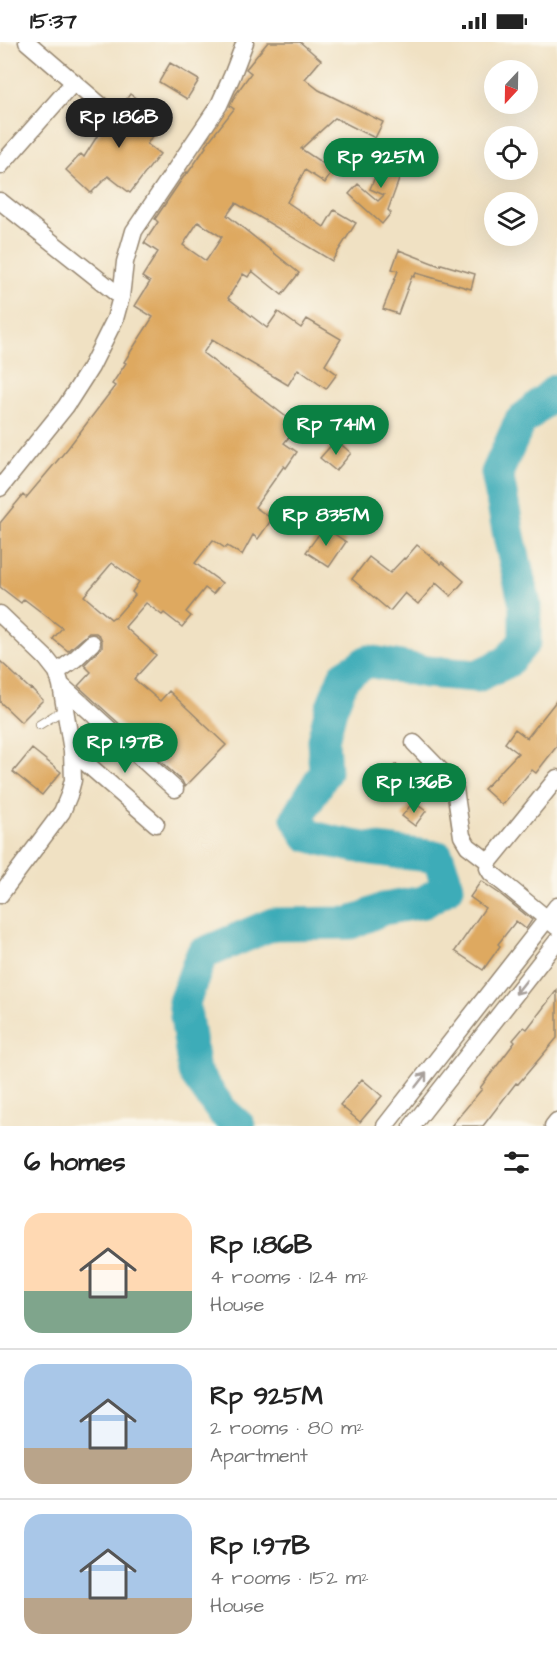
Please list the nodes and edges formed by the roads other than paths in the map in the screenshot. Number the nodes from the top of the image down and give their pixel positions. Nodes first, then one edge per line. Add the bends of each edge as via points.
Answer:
1 (27, 42) edge
2 (245, 42) edge
3 (74, 82) junction
4 (105, 109) dead end
5 (0, 165) edge
6 (0, 201) edge
7 (121, 297) junction
8 (0, 488) edge
9 (0, 614) edge
10 (92, 642) dead end
11 (59, 679) junction
12 (65, 709) junction
13 (39, 725) dead end
14 (414, 743) dead end
15 (72, 751) junction
16 (557, 778) edge
17 (175, 789) dead end
18 (156, 824) dead end
19 (489, 862) junction
20 (0, 895) edge
21 (554, 917) edge
22 (557, 941) edge
23 (557, 1121) edge
24 (385, 1126) edge
25 (412, 1126) edge
26 (553, 1126) edge

1 - 3 street
2 - 7 street via 219,105 134,231
3 - 4 street
3 - 5 street
6 - 7 street
7 - 8 street via 115,319 78,389
9 - 11 street via 46,658
10 - 11 street
11 - 12 street
11 - 17 street
12 - 13 lane
12 - 15 street
14 - 19 street via 455,789 462,836 468,846
15 - 18 street
15 - 20 street via 73,780 62,812
16 - 19 street
19 - 21 street via 491,873
24 -> 21 street
22 -> 25 street
23 - 26 street

